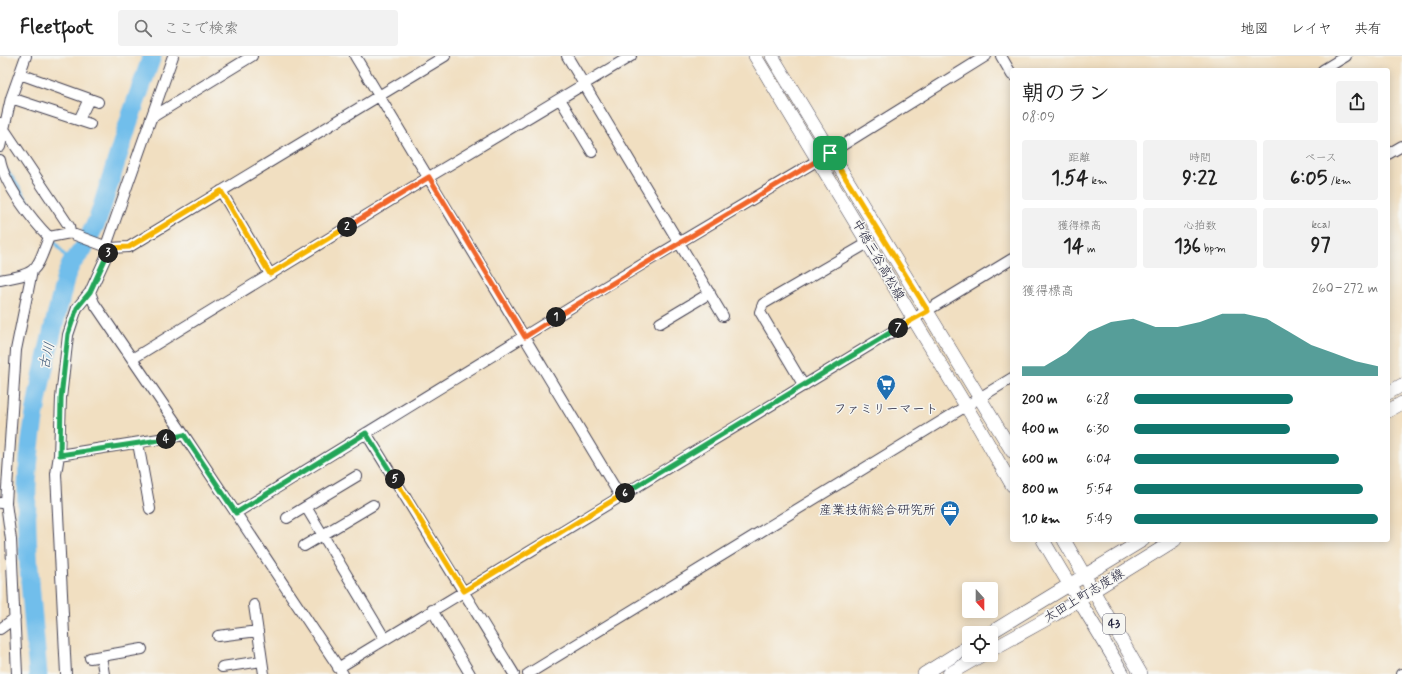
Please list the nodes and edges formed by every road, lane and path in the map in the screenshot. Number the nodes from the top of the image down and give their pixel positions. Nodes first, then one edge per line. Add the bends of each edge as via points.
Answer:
1 (26, 56) edge
2 (173, 56) edge
3 (252, 56) edge
4 (355, 56) edge
5 (445, 56) edge
6 (567, 56) edge
7 (631, 56) edge
8 (755, 56) edge
9 (772, 56) edge
10 (986, 56) edge
11 (1001, 56) edge
12 (1346, 56) edge
13 (1327, 68) edge
14 (1010, 72) edge
15 (20, 74) junction
16 (584, 84) junction
17 (380, 96) junction
18 (11, 98) junction
19 (560, 99) junction
20 (151, 118) junction
21 (79, 120) junction
22 (90, 124) dead end
23 (2, 125) edge
24 (1402, 146) edge
25 (0, 148) edge
26 (592, 152) dead end
27 (830, 153) junction
28 (1390, 153) edge
29 (818, 161) junction
30 (0, 164) edge
31 (429, 177) junction
32 (221, 191) junction
33 (69, 234) junction
34 (49, 237) junction
35 (680, 242) junction
36 (868, 243) junction
37 (108, 247) junction
38 (1010, 260) edge
39 (32, 271) junction
40 (270, 274) junction
41 (0, 280) edge
42 (90, 292) junction
43 (710, 293) junction
44 (928, 311) junction
45 (723, 316) dead end
46 (913, 320) junction
47 (660, 323) dead end
48 (525, 337) junction
49 (132, 359) junction
50 (1010, 379) edge
51 (1402, 385) edge
52 (804, 386) junction
53 (1390, 392) edge
54 (980, 398) junction
55 (1402, 403) edge
56 (966, 406) junction
57 (1390, 410) edge
58 (366, 433) junction
59 (184, 435) junction
60 (138, 443) junction
61 (1010, 448) edge
62 (60, 455) junction
63 (357, 476) dead end
64 (1010, 482) edge
65 (620, 496) junction
66 (3, 503) edge
67 (373, 504) dead end
68 (306, 507) junction
69 (150, 509) dead end
70 (236, 513) junction
71 (287, 518) dead end
72 (323, 535) junction
73 (1044, 542) edge
74 (1065, 542) edge
75 (1140, 542) edge
76 (1172, 542) edge
77 (304, 546) dead end
78 (1085, 575) junction
79 (1069, 584) junction
80 (1094, 590) junction
81 (464, 591) junction
82 (1077, 600) junction
83 (254, 605) dead end
84 (432, 610) junction
85 (15, 618) junction
86 (998, 628) edge
87 (0, 629) edge
88 (258, 631) junction
89 (218, 636) dead end
90 (385, 639) junction
91 (998, 646) edge
92 (142, 649) dead end
93 (962, 650) edge
94 (101, 656) junction
95 (90, 658) dead end
96 (262, 661) junction
97 (972, 662) edge
98 (222, 667) dead end
99 (338, 670) edge
100 (957, 672) edge
101 (17, 674) edge
102 (66, 674) edge
103 (104, 674) edge
104 (264, 674) edge
105 (470, 674) edge
106 (514, 674) edge
107 (528, 674) edge
108 (924, 674) edge
109 (1123, 674) edge
110 (1141, 674) edge

1 - 15 street
2 - 20 street
3 - 20 street
4 - 17 street
5 - 17 street
6 - 16 street
7 - 16 street
8 - 29 main road, 中徳三谷高松線
9 - 27 main road, 中徳三谷高松線
10 - 27 street
11 - 14 street
12 - 13 street
15 - 18 street
15 - 21 street via 93,100
16 - 19 street
16 - 35 street
17 - 31 street
17 - 32 street
18 - 21 street
18 - 23 street
19 - 26 street
19 - 31 street
20 - 37 street
21 - 22 street
23 - 25 street
23 - 33 street via 69,226
24 - 28 street
27 - 29 street
27 - 44 main road, 中徳三谷高松線
29 - 35 street
29 - 36 main road, 中徳三谷高松線
30 - 34 street via 8,181 39,227
31 - 40 street
31 - 48 street
32 - 37 street via 129,247
32 - 40 street
33 - 34 street
33 - 37 street
34 - 39 street via 38,266
35 - 43 street
35 - 48 street
36 - 46 main road, 中徳三谷高松線
36 - 52 street via 762,304 760,312
37 - 42 street
38 - 44 street
39 - 41 street via 27,275
39 - 66 street via 16,350
40 - 49 street
42 - 49 street via 94,303
42 - 62 street via 77,308 68,334 61,398
43 - 45 street
43 - 47 street
44 - 46 street
44 - 54 main road, 中徳三谷高松線
46 - 52 street
46 - 56 main road, 中徳三谷高松線
48 - 58 street
48 - 65 street
49 - 59 street
50 - 54 street
51 - 53 main road
52 - 65 street
54 - 56 street
54 - 61 main road, 中徳三谷高松線
55 - 57 main road
56 - 64 main road, 中徳三谷高松線
56 - 107 street
58 - 70 street
58 - 81 street
59 - 60 street
59 - 70 street
60 - 62 street
60 - 69 street
62 - 102 street via 57,482
63 - 68 street
65 - 81 street
66 - 85 street via 11,540
67 - 72 street
68 - 71 street
68 - 72 street
70 - 99 street
72 - 77 street
72 - 90 street
73 - 79 main road, 43
74 - 78 main road, 43
75 - 78 main road, 太田上町志度線
76 - 80 main road, 太田上町志度線
78 - 79 main road, 太田上町志度線
78 - 80 main road, 43
79 - 82 main road, 43
79 - 86 main road, 太田上町志度線
80 - 82 main road, 太田上町志度線
80 - 110 main road, 43
81 - 84 street
81 - 106 street
82 - 91 main road, 太田上町志度線
82 - 109 main road, 43 via 1092,620
83 - 88 street
84 - 90 street
84 - 105 street
85 - 87 street
85 - 101 street
88 - 89 street
88 - 96 street
90 - 99 street
92 - 94 street
93 - 108 main road
94 - 95 street
94 - 103 street
96 - 98 street
96 - 104 street
97 - 100 main road

